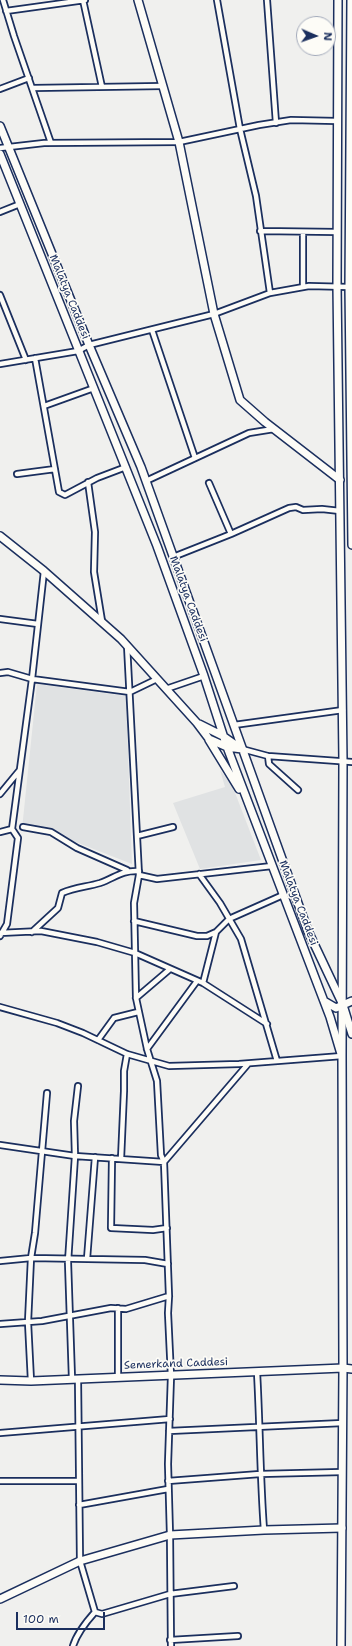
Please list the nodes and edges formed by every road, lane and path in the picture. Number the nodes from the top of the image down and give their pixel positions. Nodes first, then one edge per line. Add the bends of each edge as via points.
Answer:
1 (3, 0) edge
2 (84, 0) edge
3 (138, 0) edge
4 (217, 0) edge
5 (267, 0) edge
6 (338, 0) edge
7 (351, 0) edge
8 (58, 2) edge
9 (6, 11) junction
10 (29, 78) junction
11 (163, 86) junction
12 (102, 87) junction
13 (33, 88) junction
14 (0, 89) edge
15 (337, 121) junction
16 (276, 123) junction
17 (0, 126) edge
18 (240, 129) junction
19 (179, 142) junction
20 (51, 143) junction
21 (8, 146) junction
22 (0, 148) edge
23 (0, 154) edge
24 (20, 204) junction
25 (0, 212) edge
26 (260, 231) junction
27 (303, 232) junction
28 (337, 232) junction
29 (337, 286) junction
30 (303, 287) junction
31 (349, 287) junction
32 (270, 292) junction
33 (0, 295) edge
34 (214, 314) junction
35 (152, 330) junction
36 (90, 346) junction
37 (78, 351) junction
38 (35, 358) junction
39 (26, 360) junction
40 (0, 364) edge
41 (94, 388) junction
42 (44, 406) junction
43 (351, 412) edge
44 (274, 429) junction
45 (195, 458) junction
46 (126, 467) junction
47 (55, 469) junction
48 (17, 474) dead end
49 (340, 480) junction
50 (146, 481) junction
51 (88, 482) junction
52 (209, 483) dead end
53 (340, 511) junction
54 (231, 534) junction
55 (0, 536) edge
56 (352, 545) edge
57 (173, 557) junction
58 (44, 571) junction
59 (0, 619) edge
60 (102, 622) junction
61 (38, 624) junction
62 (127, 645) junction
63 (0, 673) edge
64 (204, 676) junction
65 (32, 679) junction
66 (157, 679) junction
67 (166, 689) junction
68 (130, 692) junction
69 (343, 710) junction
70 (197, 723) junction
71 (234, 725) junction
72 (223, 736) junction
73 (209, 739) junction
74 (227, 747) junction
75 (242, 749) junction
76 (268, 756) junction
77 (343, 761) junction
78 (352, 762) edge
79 (19, 771) junction
80 (298, 790) dead end
81 (0, 794) edge
82 (251, 810) junction
83 (23, 827) dead end
84 (173, 828) dead end
85 (12, 829) junction
86 (0, 832) edge
87 (137, 836) junction
88 (272, 866) junction
89 (127, 870) junction
90 (139, 873) junction
91 (198, 874) junction
92 (283, 895) junction
93 (229, 919) junction
94 (134, 921) junction
95 (32, 932) junction
96 (216, 932) junction
97 (0, 934) edge
98 (135, 953) junction
99 (170, 969) junction
100 (197, 981) junction
101 (203, 983) junction
102 (136, 998) junction
103 (324, 1001) junction
104 (352, 1002) edge
105 (343, 1005) junction
106 (0, 1007) edge
107 (138, 1012) junction
108 (266, 1024) junction
109 (352, 1034) edge
110 (98, 1040) junction
111 (147, 1049) junction
112 (127, 1054) junction
113 (342, 1056) junction
114 (151, 1061) junction
115 (278, 1061) junction
116 (248, 1064) junction
117 (78, 1086) dead end
118 (47, 1093) dead end
119 (0, 1145) edge
120 (42, 1151) junction
121 (75, 1156) junction
122 (95, 1157) junction
123 (112, 1158) junction
124 (121, 1159) junction
125 (164, 1162) junction
126 (166, 1228) junction
127 (31, 1258) junction
128 (68, 1259) junction
129 (87, 1259) junction
130 (0, 1260) edge
131 (168, 1264) junction
132 (169, 1296) junction
133 (118, 1308) junction
134 (70, 1316) junction
135 (28, 1322) junction
136 (0, 1324) edge
137 (343, 1368) junction
138 (352, 1369) edge
139 (257, 1372) junction
140 (171, 1376) junction
141 (118, 1378) junction
142 (75, 1379) junction
143 (0, 1380) edge
144 (30, 1381) junction
145 (170, 1419) junction
146 (342, 1423) junction
147 (78, 1426) junction
148 (260, 1427) junction
149 (169, 1431) junction
150 (0, 1433) edge
151 (342, 1472) junction
152 (260, 1474) junction
153 (0, 1481) edge
154 (79, 1481) junction
155 (168, 1481) junction
156 (168, 1489) junction
157 (79, 1505) junction
158 (342, 1528) junction
159 (264, 1530) junction
160 (170, 1535) junction
161 (80, 1561) junction
162 (234, 1586) dead end
163 (170, 1594) junction
164 (0, 1600) edge
165 (95, 1612) junction
166 (238, 1636) dead end
167 (170, 1640) junction
168 (73, 1646) edge
169 (170, 1646) edge
170 (341, 1646) edge

1 - 9 street
2 - 8 street
2 - 12 street
3 - 11 street
4 - 18 street
5 - 16 street
6 - 15 street
7 - 31 street
8 - 9 street
9 - 10 street
10 - 13 street
10 - 14 street
11 - 12 street
11 - 19 street
12 - 13 street
13 - 20 street
15 - 16 street via 291,120
15 - 28 street
16 - 18 street
17 - 21 street
18 - 19 street
18 - 26 street via 256,196
19 - 20 street
19 - 34 street
20 - 21 street
21 - 22 street
21 - 36 street
23 - 24 street, Malatya Caddesi
24 - 25 street
24 - 37 street, Malatya Caddesi
26 - 27 street
26 - 32 street
27 - 28 street
27 - 30 street
28 - 29 street
29 - 30 street
29 - 31 street
29 - 49 street
30 - 32 street
31 - 43 street
32 - 34 street
33 - 39 street
34 - 35 street
34 - 44 street via 240,400
35 - 36 street
35 - 45 street
36 - 37 street
36 - 50 street
37 - 38 street
37 - 41 street, Malatya Caddesi
38 - 39 street
38 - 42 street
39 - 40 street
41 - 42 street
41 - 46 street, Malatya Caddesi
42 - 47 street
43 - 56 street
44 - 45 street via 249,433
44 - 49 street
45 - 50 street
46 - 51 street
46 - 64 street, Malatya Caddesi
47 - 48 street
47 - 51 street via 59,492 65,495
49 - 53 street
50 - 57 street
51 - 60 street via 95,532 94,572
52 - 54 street
53 - 54 street via 289,508
53 - 69 street
54 - 57 street
55 - 58 street
57 - 71 street
58 - 60 street
58 - 61 street
59 - 61 street
60 - 62 street
61 - 65 street
62 - 66 street
62 - 68 street
63 - 65 street via 8,672
64 - 67 street
64 - 72 street, Malatya Caddesi
65 - 68 street
65 - 79 street
66 - 67 street
66 - 68 street
67 - 70 street
68 - 87 street
69 - 71 street
69 - 77 street
70 - 72 street
70 - 73 street
71 - 75 street
72 - 74 street, Malatya Caddesi
72 - 75 street
73 - 74 street
73 - 82 street
74 - 75 street
74 - 82 street, Malatya Caddesi
75 - 76 street
75 - 105 street via 308,931
76 - 77 street
76 - 80 street via 269,764
77 - 78 street
77 - 105 street
79 - 81 street
79 - 85 street
82 - 88 street, Malatya Caddesi
83 - 89 street via 51,832 77,848
84 - 87 street
85 - 86 street
85 - 97 street via 18,838 7,924
87 - 90 street
88 - 91 street
88 - 92 street, Malatya Caddesi
89 - 90 street
89 - 95 street via 100,883 73,888 62,893 58,908
90 - 91 street via 157,879
90 - 94 street
91 - 93 street
92 - 93 street
92 - 103 street, Malatya Caddesi
93 - 96 street
93 - 108 street via 241,939
94 - 96 street via 197,936 207,936
94 - 98 street
95 - 97 street
95 - 98 street via 97,942
96 - 101 street
98 - 99 street
98 - 102 street
99 - 100 street
99 - 102 street
100 - 101 street
100 - 111 street
101 - 108 street
102 - 107 street
103 - 105 street via 336,1008
103 - 113 street, Malatya Caddesi
104 - 105 street
105 - 109 street
105 - 113 street
106 - 110 street via 57,1023
107 - 110 street via 114,1018
107 - 111 street
108 - 115 street
110 - 112 street
111 - 114 street
112 - 114 street
112 - 124 street via 124,1071
113 - 115 street
113 - 137 street
114 - 116 street via 169,1066
114 - 125 street via 157,1081
115 - 116 street
116 - 125 street
117 - 121 street via 74,1121
118 - 120 street
119 - 120 street
120 - 121 street
120 - 127 street
121 - 122 street
121 - 128 street
122 - 123 street
122 - 129 street
123 - 124 street
123 - 126 street via 111,1228
124 - 125 street
125 - 126 street
126 - 131 street
127 - 128 street
127 - 130 street
127 - 135 street
128 - 129 street
128 - 134 street
129 - 131 street via 145,1260
131 - 132 street
132 - 133 street via 126,1309
132 - 140 street
133 - 134 street
133 - 141 street
134 - 135 street
134 - 142 street
135 - 136 street
135 - 144 street
137 - 138 street, Semerkand Caddesi
137 - 139 street, Semerkand Caddesi
137 - 146 street
139 - 140 street, Semerkand Caddesi
139 - 148 street
140 - 141 street, Semerkand Caddesi
140 - 145 street
141 - 142 street, Semerkand Caddesi
142 - 144 street, Semerkand Caddesi
142 - 147 street
143 - 144 street, Semerkand Caddesi
145 - 147 street
145 - 149 street
146 - 148 street
146 - 151 street
147 - 150 street
147 - 154 street
148 - 149 street
148 - 152 street
149 - 155 street
151 - 152 street
151 - 158 street
152 - 155 street
152 - 159 street
153 - 154 street
154 - 157 street
155 - 156 street
156 - 157 street
156 - 160 street
157 - 161 street
158 - 159 street
158 - 170 street
159 - 160 street
160 - 161 street
160 - 163 street
161 - 164 street
161 - 165 street
162 - 163 street
163 - 165 street via 102,1614
163 - 167 street
165 - 168 street via 86,1622
166 - 167 street
167 - 169 street

